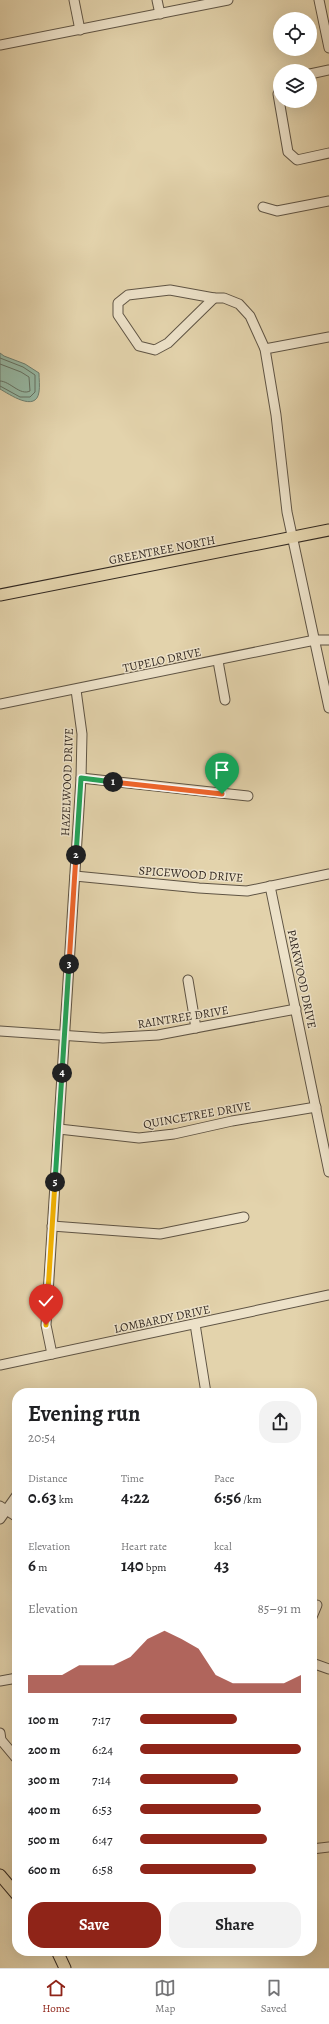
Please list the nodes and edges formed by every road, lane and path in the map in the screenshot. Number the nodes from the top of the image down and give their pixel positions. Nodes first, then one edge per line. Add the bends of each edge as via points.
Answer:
1 (74, 0) edge
2 (157, 0) edge
3 (228, 0) edge
4 (319, 0) edge
5 (160, 14) junction
6 (80, 30) junction
7 (0, 45) edge
8 (329, 48) edge
9 (329, 70) edge
10 (317, 73) edge
11 (280, 108) edge
12 (329, 153) edge
13 (329, 201) edge
14 (263, 206) dead end
15 (214, 298) junction
16 (329, 336) edge
17 (265, 349) junction
18 (329, 530) edge
19 (292, 538) junction
20 (0, 595) edge
21 (315, 640) junction
22 (329, 640) edge
23 (218, 661) junction
24 (76, 690) junction
25 (225, 700) dead end
26 (0, 704) edge
27 (329, 708) edge
28 (81, 778) junction
29 (248, 796) dead end
30 (329, 874) edge
31 (75, 876) junction
32 (270, 886) junction
33 (188, 980) dead end
34 (296, 1009) junction
35 (196, 1028) junction
36 (0, 1031) edge
37 (65, 1036) junction
38 (316, 1107) junction
39 (58, 1129) junction
40 (329, 1172) edge
41 (244, 1217) dead end
42 (52, 1226) junction
43 (329, 1295) edge
44 (195, 1324) junction
45 (52, 1354) junction
46 (0, 1365) edge
47 (205, 1388) edge
48 (12, 1500) edge
49 (3, 1508) edge
50 (12, 1514) edge
51 (0, 1518) edge
52 (317, 1665) edge
53 (329, 1669) edge
54 (12, 1679) edge
55 (0, 1681) edge
56 (0, 1733) edge
57 (12, 1752) edge
58 (329, 1847) edge
59 (317, 1848) edge
60 (0, 1875) edge
61 (12, 1889) edge
62 (59, 1956) edge
63 (65, 1968) edge

1 - 6 street
2 - 5 street
3 - 5 street
4 - 8 street
5 - 6 street
6 - 7 street
9 - 10 street
11 - 12 street via 288,152 297,160
13 - 14 street via 277,211
15 - 15 street via 170,290 128,295 118,304 118,315 139,346 155,350 168,343
15 - 17 street via 224,298 239,304 250,316
16 - 17 street
17 - 19 street via 276,415 286,512
18 - 19 main road, GREENTREE NORTH
19 - 20 main road, GREENTREE NORTH
19 - 21 street
21 - 22 street, TUPELO DRIVE
21 - 23 street, TUPELO DRIVE
21 - 27 street
23 - 24 street, TUPELO DRIVE
23 - 25 street
24 - 26 street, TUPELO DRIVE
24 - 28 street, HAZELWOOD DRIVE via 82,734
28 - 29 street
28 - 31 street, HAZELWOOD DRIVE
30 - 32 street, SPICEWOOD DRIVE
31 - 32 street, SPICEWOOD DRIVE via 246,891
31 - 37 street, HAZELWOOD DRIVE
32 - 34 street, PARKWOOD DRIVE
33 - 35 street
34 - 35 street, RAINTREE DRIVE
34 - 38 street, PARKWOOD DRIVE
35 - 37 street, RAINTREE DRIVE via 158,1035 103,1038
36 - 37 street, RAINTREE DRIVE
37 - 39 street, HAZELWOOD DRIVE
38 - 39 street, QUINCETREE DRIVE via 174,1134 139,1138
38 - 40 street, PARKWOOD DRIVE
39 - 42 street, HAZELWOOD DRIVE
41 - 42 street via 160,1234
42 - 45 street, HAZELWOOD DRIVE via 46,1325
43 - 44 street, LOMBARDY DRIVE
44 - 45 street, LOMBARDY DRIVE
44 - 47 street
45 - 46 street, LOMBARDY DRIVE
48 - 49 street
49 - 50 street
49 - 51 street
52 - 53 street
54 - 55 street
56 - 57 street via 2,1740
58 - 59 street
60 - 61 main road
62 - 63 main road

